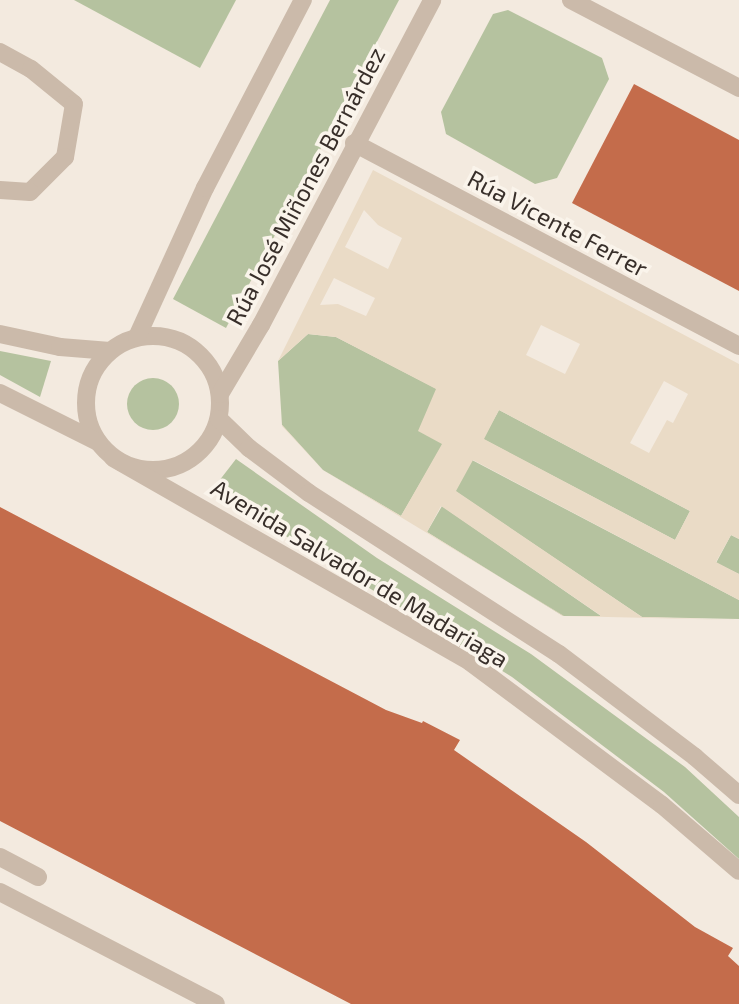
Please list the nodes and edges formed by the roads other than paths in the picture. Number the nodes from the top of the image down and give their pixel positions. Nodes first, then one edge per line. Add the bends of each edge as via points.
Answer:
1 (303, 0) edge
2 (432, 0) edge
3 (571, 0) edge
4 (0, 52) edge
5 (739, 88) edge
6 (354, 143) junction
7 (0, 190) edge
8 (0, 334) edge
9 (137, 337) junction
10 (739, 346) edge
11 (110, 351) junction
12 (0, 393) edge
13 (220, 394) junction
14 (219, 419) junction
15 (98, 442) junction
16 (113, 458) junction
17 (739, 795) edge
18 (0, 858) edge
19 (739, 871) edge
20 (38, 877) dead end
21 (0, 892) edge
22 (216, 1004) edge

1 - 9 street via 205,188
2 - 6 street, Rúa José Miñones Bernárdez
3 - 5 street
4 - 7 street via 31,69 74,104 65,157 30,192
6 - 10 street, Rúa Vicente Ferrer
6 - 13 street, Rúa José Miñones Bernárdez via 261,325
8 - 11 street via 60,348
9 - 11 street
9 - 13 street via 170,339 200,354
11 - 15 street via 97,366 85,404
12 - 15 street
13 - 14 street
14 - 16 street via 211,440 176,467 133,468
14 - 17 street, Avenida Salvador de Madariaga via 309,493 559,654
15 - 16 street
16 - 19 street, Avenida Salvador de Madariaga via 470,662 662,806
18 - 20 street
21 - 22 street

